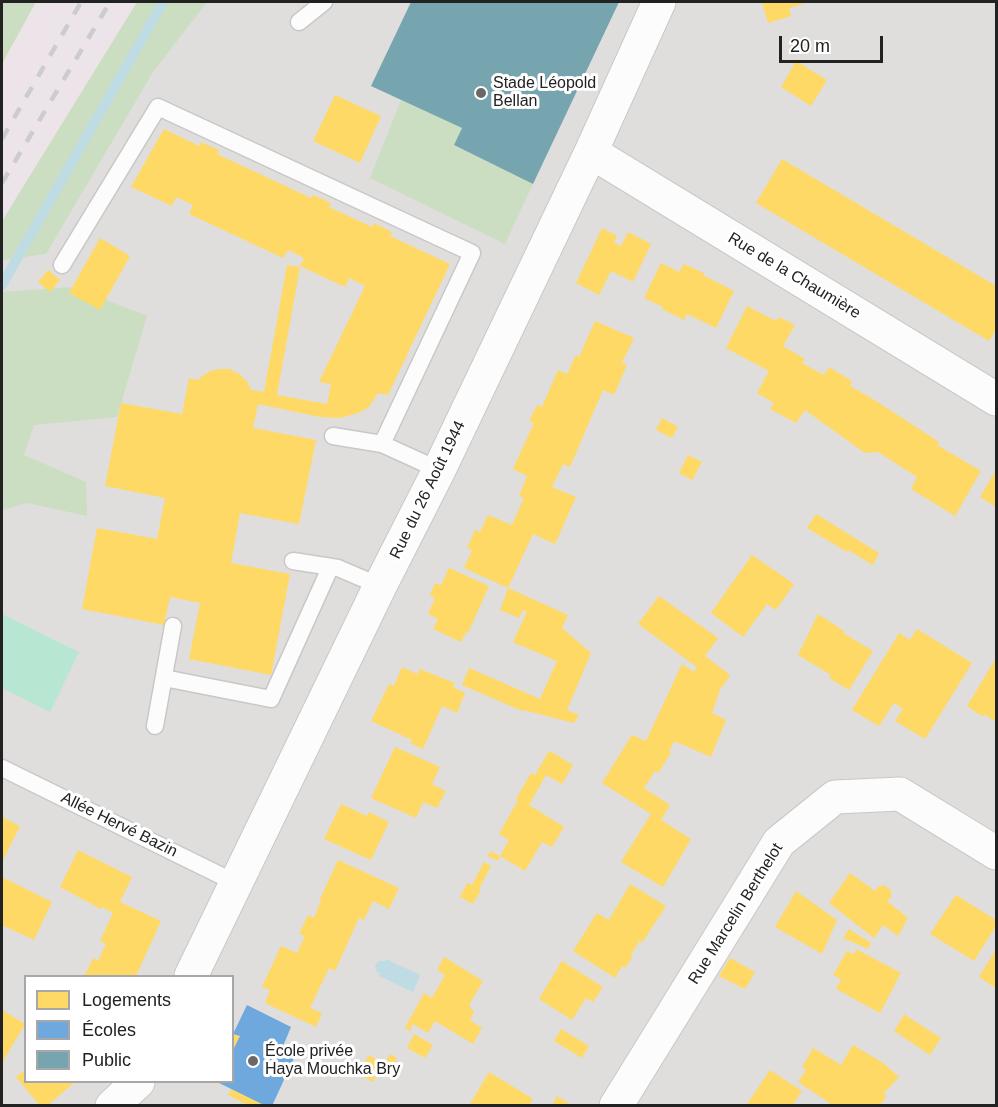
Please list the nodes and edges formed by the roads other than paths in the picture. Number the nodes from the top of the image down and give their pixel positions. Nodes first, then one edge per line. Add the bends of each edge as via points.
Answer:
1 (324, 2) edge
2 (659, 2) edge
3 (299, 22) dead end
4 (591, 153) junction
5 (63, 265) dead end
6 (996, 399) edge
7 (333, 436) dead end
8 (382, 444) junction
9 (439, 471) junction
10 (293, 561) dead end
11 (330, 568) junction
12 (380, 586) junction
13 (173, 626) dead end
14 (165, 678) junction
15 (155, 726) dead end
16 (2, 768) edge
17 (996, 852) edge
18 (236, 883) junction
19 (191, 975) edge
20 (137, 1083) edge
21 (114, 1105) edge
22 (616, 1106) edge

1 - 3 lane
2 - 4 street, Rue du 26 Août 1944
4 - 6 street, Rue de la Chaumière
4 - 9 street, Rue du 26 Août 1944
5 - 8 lane via 158,107 472,253
7 - 8 lane
8 - 9 lane
9 - 12 street, Rue du 26 Août 1944
10 - 11 lane
11 - 12 lane
11 - 14 lane via 271,699
12 - 18 street, Rue du 26 Août 1944
13 - 14 lane
14 - 15 lane
16 - 18 lane, Allée Hervé Bazin
17 - 22 street, Rue Marcelin Berthelot via 900,794 835,797 779,842
18 - 19 street, Rue du 26 Août 1944
20 - 21 street

